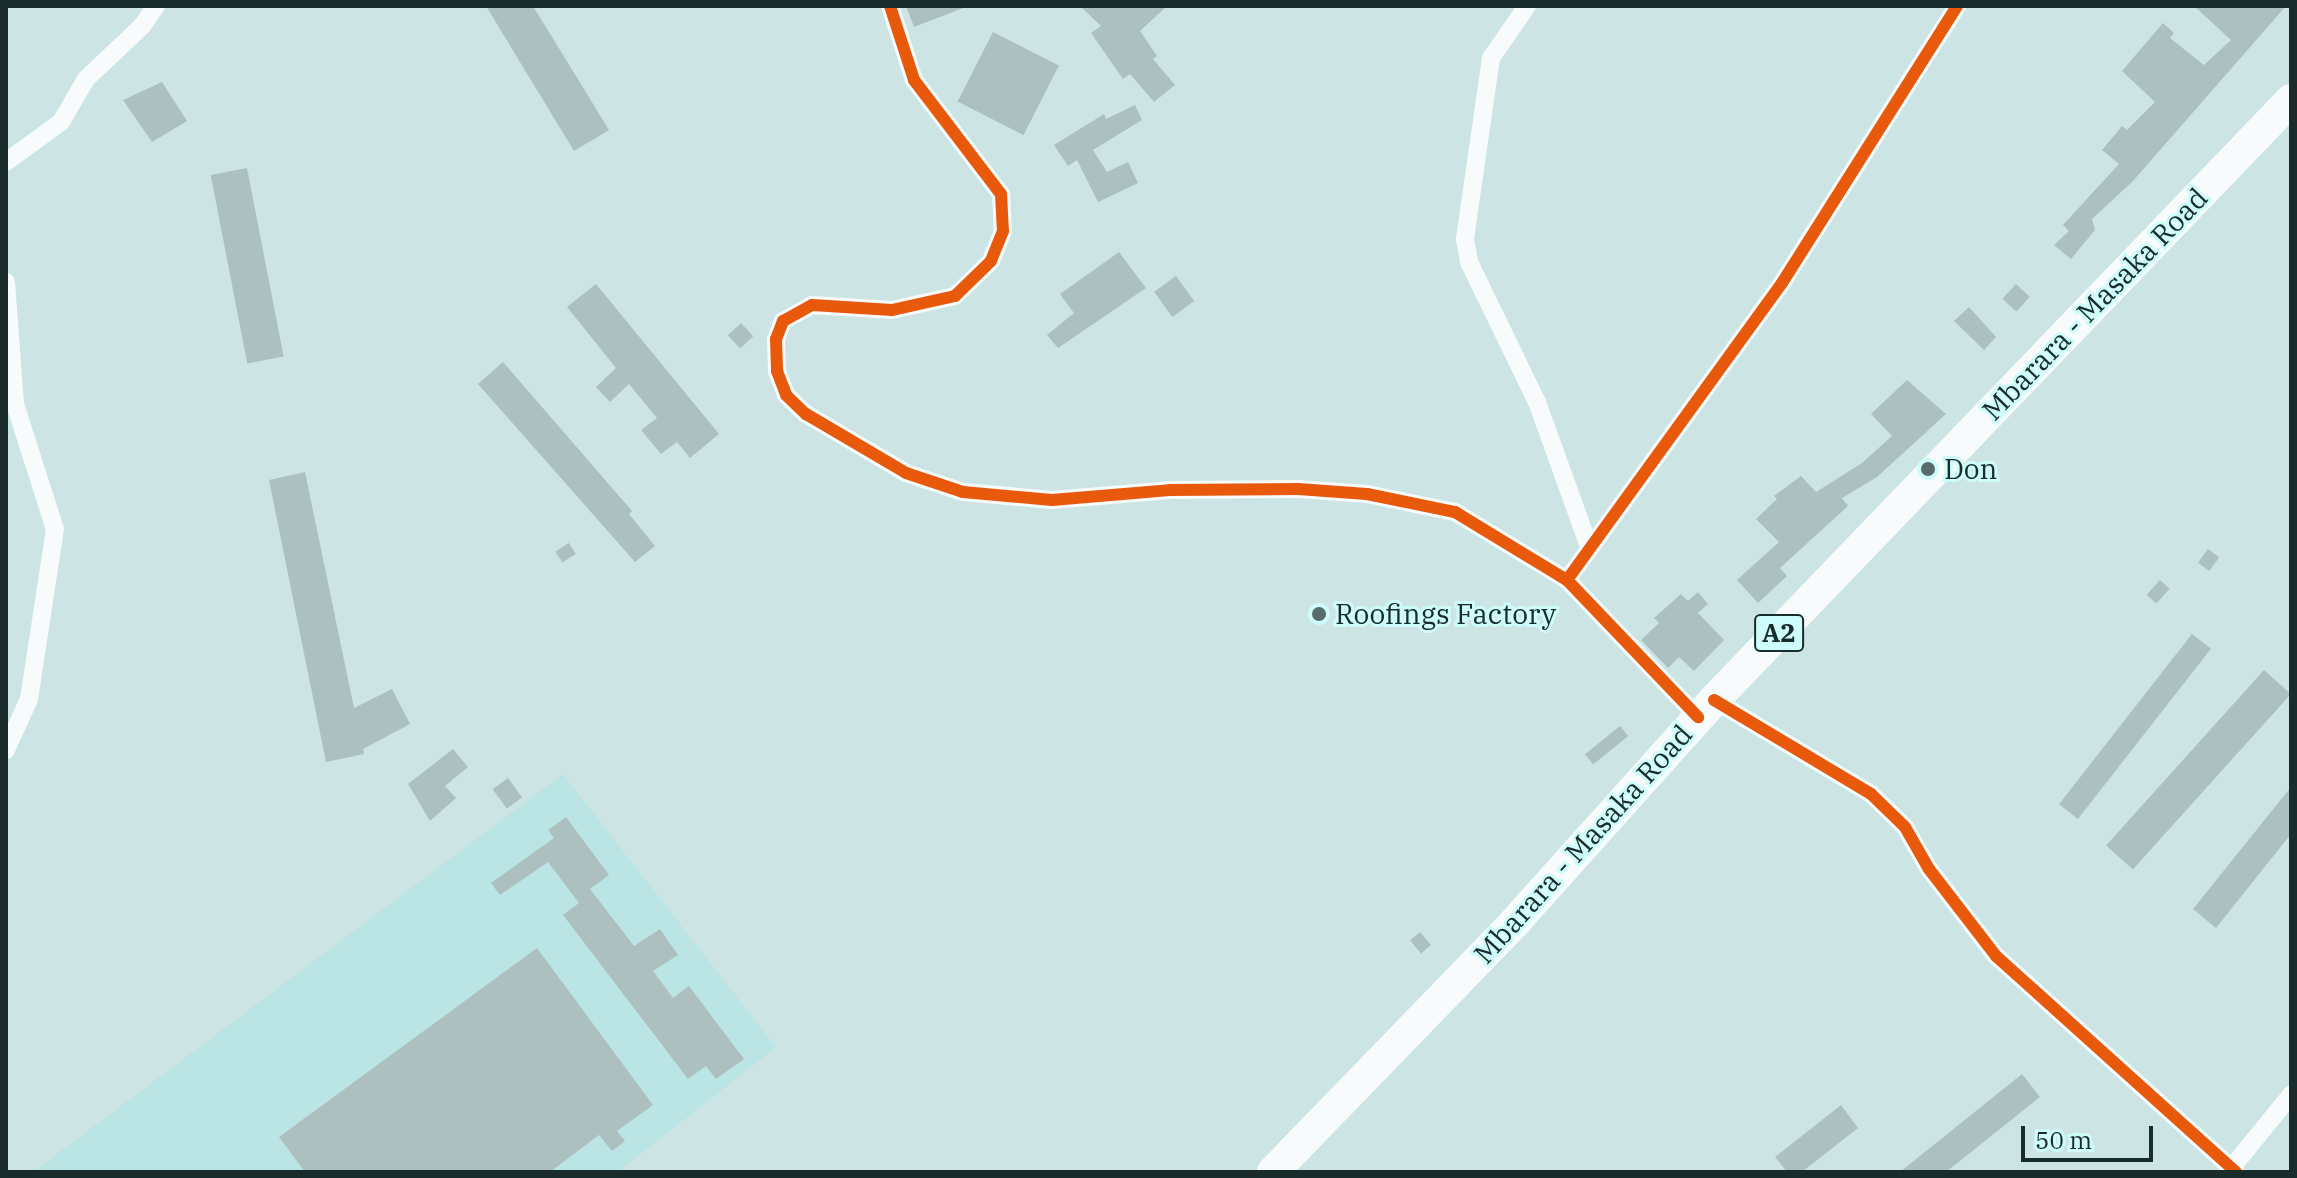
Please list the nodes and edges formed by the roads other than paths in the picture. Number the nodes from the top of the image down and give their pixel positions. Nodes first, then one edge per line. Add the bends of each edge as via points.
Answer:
1 (156, 6) edge
2 (890, 6) edge
3 (1527, 6) edge
4 (1957, 6) edge
5 (2291, 100) edge
6 (6, 162) edge
7 (6, 282) edge
8 (10, 391) edge
9 (1590, 549) junction
10 (1567, 580) junction
11 (1706, 709) junction
12 (6, 750) edge
13 (2291, 1095) edge
14 (2235, 1169) edge
15 (1273, 1172) edge

1 - 6 street via 86,79 61,122
2 - 10 street via 914,80 1001,194 1003,231 991,261 955,296 892,310 812,305 783,321 776,339 777,371 786,395 806,414 906,473 963,492 1052,500 1170,490 1367,494 1455,512
3 - 9 street via 1491,58 1465,239 1469,262 1537,402
4 - 9 street via 1782,283
5 - 11 highway, Mbarara - Masaka Road / A2
7 - 8 street
8 - 12 street via 55,529 29,699
9 - 10 street
10 - 11 street
11 - 14 street via 1871,794 1905,827 1929,869 1996,956
11 - 15 highway, Mbarara - Masaka Road / A2 via 1515,922
13 - 14 street

